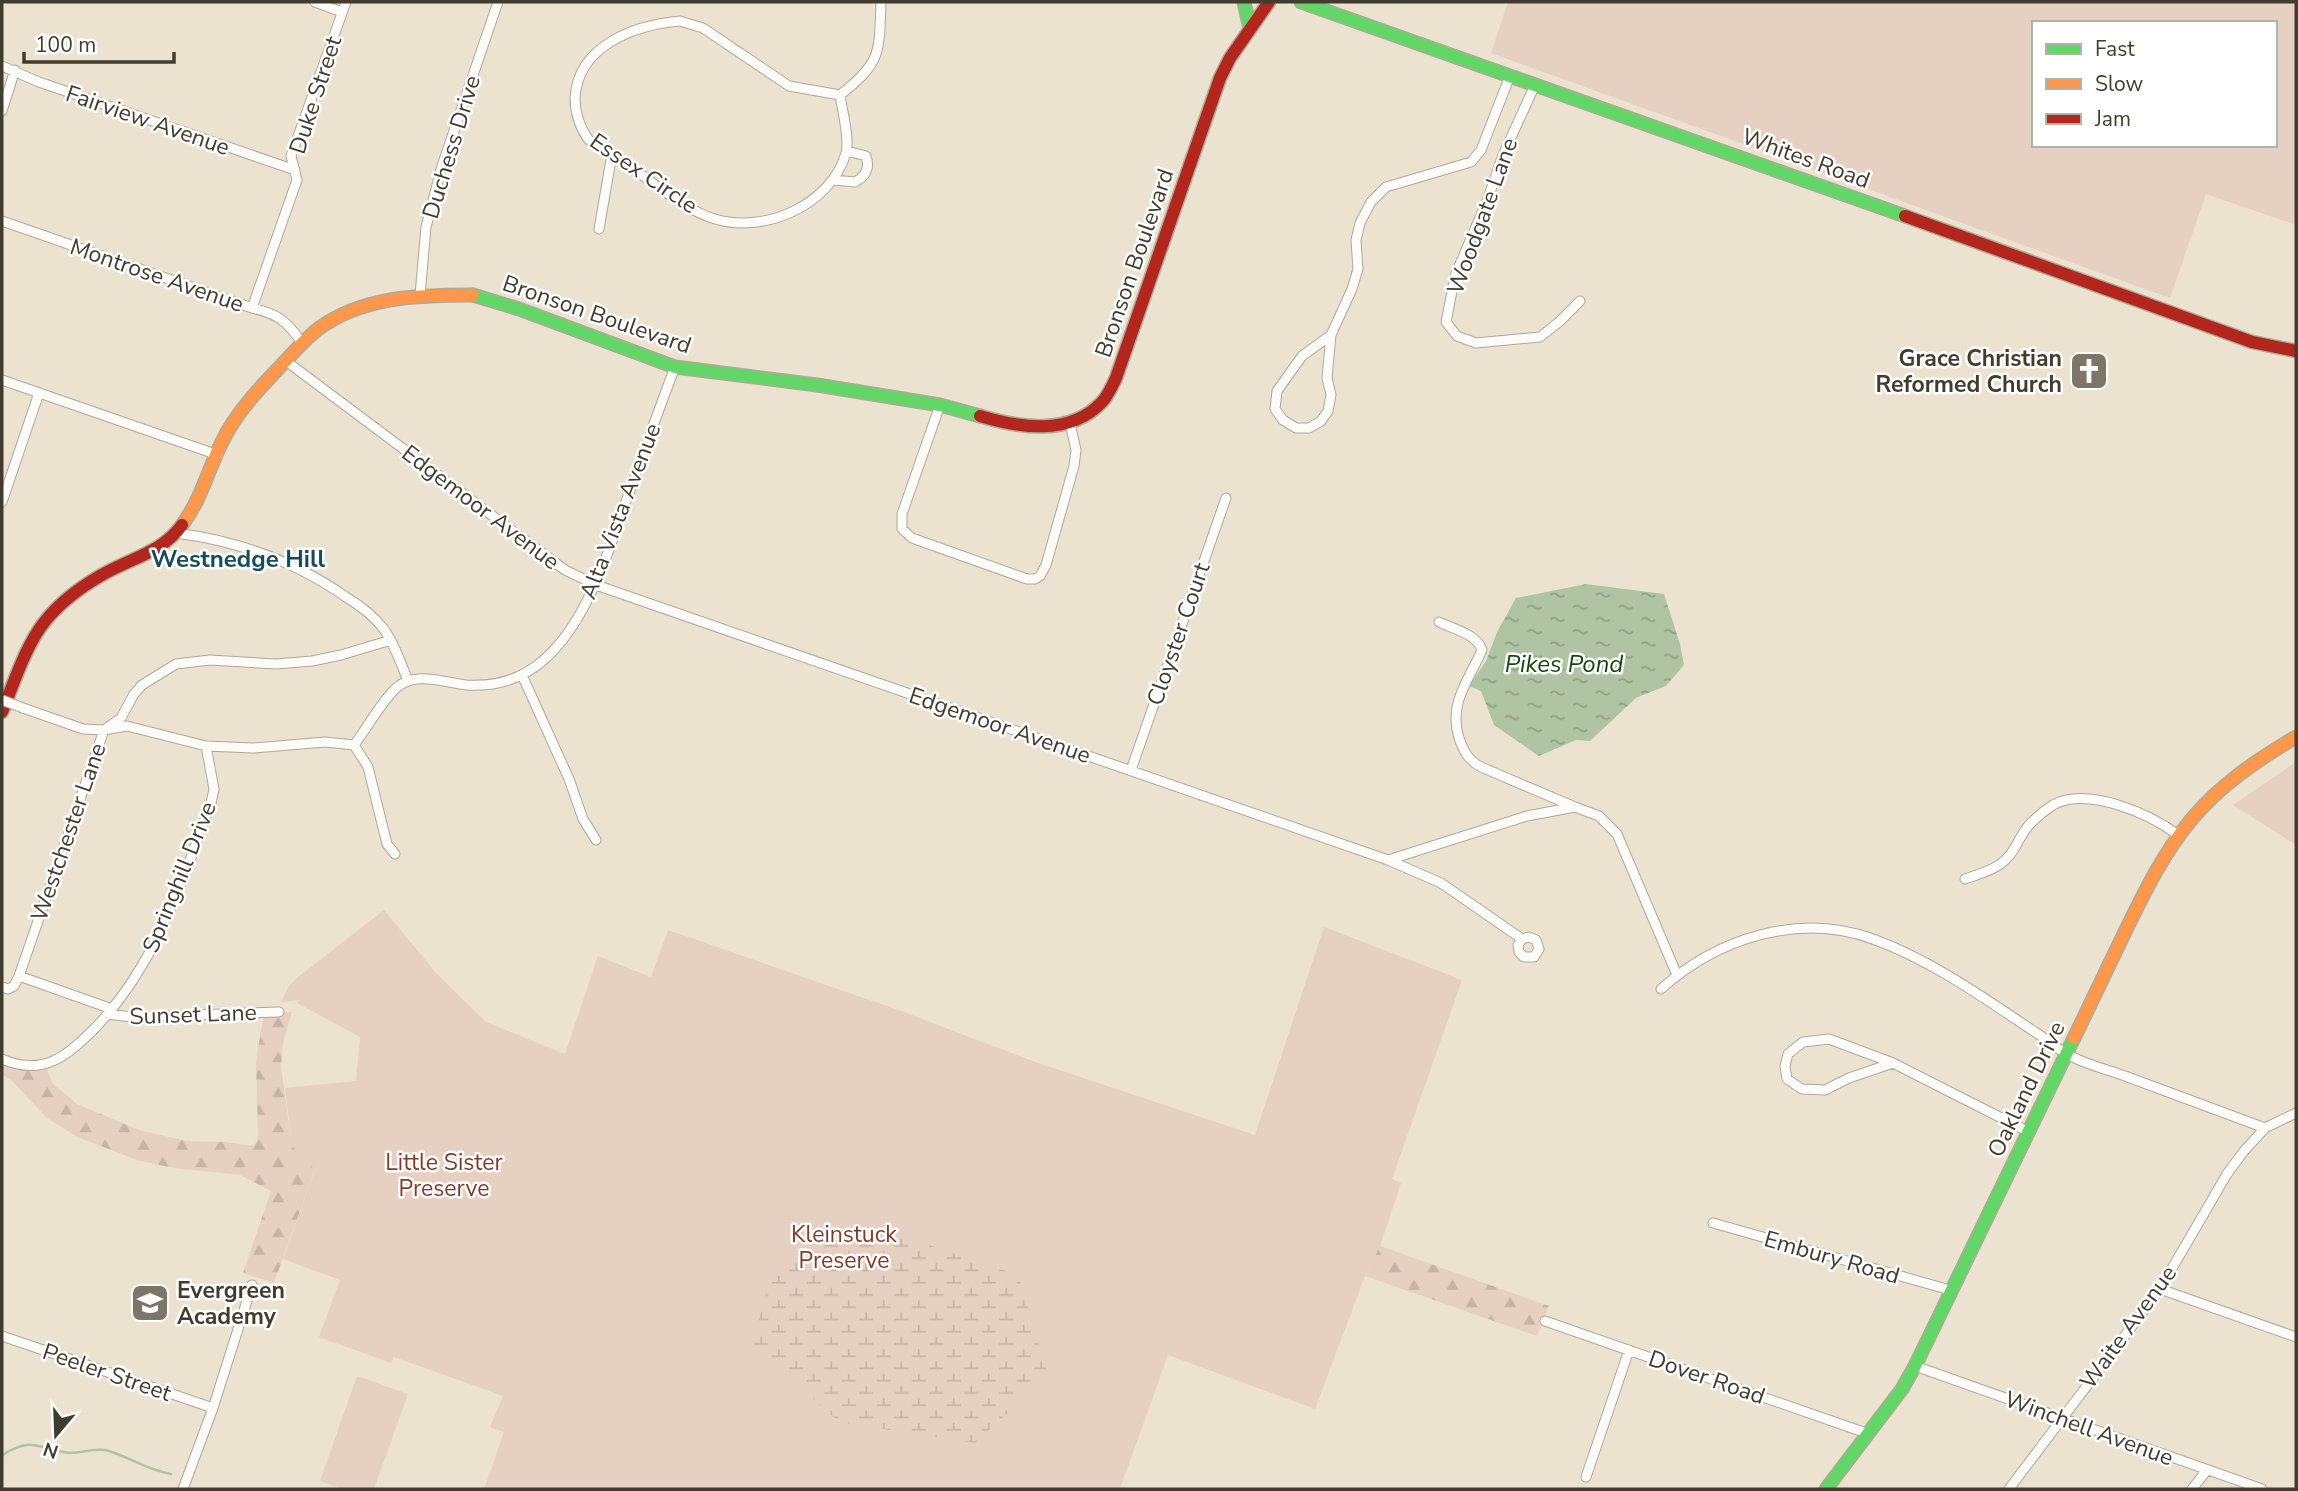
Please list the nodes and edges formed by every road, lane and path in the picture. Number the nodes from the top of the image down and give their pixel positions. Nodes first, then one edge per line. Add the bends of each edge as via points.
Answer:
1 (315, 2) edge
2 (346, 2) edge
3 (498, 2) edge
4 (881, 2) edge
5 (1244, 2) edge
6 (1269, 2) edge
7 (1301, 2) edge
8 (342, 12) junction
9 (1250, 29) junction
10 (2, 66) edge
11 (15, 70) junction
12 (1510, 76) junction
13 (1535, 85) junction
14 (840, 95) junction
15 (2, 111) edge
16 (847, 151) junction
17 (612, 154) junction
18 (295, 170) junction
19 (834, 180) junction
20 (2, 221) edge
21 (599, 229) dead end
22 (420, 295) junction
23 (1580, 301) dead end
24 (251, 308) junction
25 (1331, 335) junction
26 (302, 343) junction
27 (2274, 348) junction
28 (2296, 351) edge
29 (2296, 357) edge
30 (286, 361) junction
31 (675, 367) junction
32 (2, 380) edge
33 (39, 393) junction
34 (940, 405) junction
35 (1070, 423) junction
36 (218, 454) junction
37 (1226, 498) dead end
38 (2, 502) edge
39 (176, 533) junction
40 (596, 585) junction
41 (1439, 622) dead end
42 (391, 640) junction
43 (522, 675) junction
44 (408, 681) junction
45 (2, 700) edge
46 (2, 712) edge
47 (103, 730) junction
48 (2296, 737) edge
49 (206, 746) junction
50 (354, 746) junction
51 (1131, 770) junction
52 (1575, 807) junction
53 (2178, 835) junction
54 (596, 841) dead end
55 (394, 854) dead end
56 (1388, 860) junction
57 (1965, 879) dead end
58 (1522, 939) dead end
59 (1677, 975) junction
60 (19, 976) junction
61 (2, 987) edge
62 (1661, 989) dead end
63 (110, 1011) junction
64 (279, 1012) dead end
65 (2067, 1055) junction
66 (2, 1059) edge
67 (1894, 1063) junction
68 (2296, 1113) edge
69 (2265, 1128) junction
70 (2029, 1132) junction
71 (1713, 1223) dead end
72 (252, 1285) dead end
73 (2160, 1289) junction
74 (1950, 1290) junction
75 (1545, 1321) dead end
76 (2, 1336) edge
77 (2296, 1336) edge
78 (1629, 1350) junction
79 (1915, 1366) junction
80 (212, 1408) junction
81 (2062, 1418) junction
82 (1869, 1434) junction
83 (2207, 1470) junction
84 (1586, 1477) dead end
85 (183, 1489) edge
86 (1826, 1489) edge
87 (2009, 1489) edge
88 (2192, 1489) edge
89 (2262, 1489) edge

1 - 8 street
2 - 8 street, Duke Street
3 - 22 street, Duchess Drive via 442,166 426,227
4 - 14 street via 875,57 863,76
5 - 9 street
6 - 9 street, Bronson Boulevard
7 - 12 street, Whites Road
8 - 18 street, Duke Street via 291,156
9 - 35 street, Bronson Boulevard via 1220,78 1116,378 1096,408
10 - 11 street, Fairview Avenue
11 - 15 street
11 - 18 street, Fairview Avenue via 38,82
12 - 13 street, Whites Road
12 - 25 street, Woodgate Lane via 1481,150 1471,162 1386,187 1371,202 1356,240 1358,269 1352,289
13 - 23 street, Woodgate Lane via 1455,276 1446,322 1457,336 1476,343 1540,337
13 - 27 street, Whites Road
14 - 16 street
14 - 17 street, Essex Circle via 789,86 696,25 680,21 647,26 597,51 584,66 576,88 575,107 582,130 596,146
16 - 19 street, Essex Circle
16 - 19 street via 866,156 865,175 855,182
17 - 19 street, Essex Circle via 701,214 731,222 783,215 814,200
17 - 21 street
18 - 24 street, Duke Street via 297,180
20 - 24 street, Montrose Avenue
22 - 26 street, Bronson Boulevard via 374,303 340,316
22 - 31 street, Bronson Boulevard via 491,299
24 - 26 street, Montrose Avenue via 284,320
25 - 25 street, Woodgate Lane via 1302,356 1277,391 1275,409 1296,428 1309,428 1328,411
26 - 30 street, Bronson Boulevard
27 - 28 street
27 - 29 street, Whites Road
30 - 36 street, Bronson Boulevard via 238,413
30 - 40 street, Edgemoor Avenue via 565,570
31 - 34 street, Bronson Boulevard
31 - 40 street, Alta Vista Avenue
32 - 33 street
33 - 36 street
33 - 38 street
34 - 35 street, Bronson Boulevard via 1028,427
34 - 35 street via 902,514 902,529 912,538 1027,579 1041,576 1046,565 1071,478 1076,450
36 - 39 street, Bronson Boulevard via 195,507
37 - 51 street, Cloyster Court
39 - 42 street via 244,547 309,574 361,607
39 - 46 street, Bronson Boulevard via 149,553 101,575 45,621
40 - 43 street, Alta Vista Avenue via 555,649
40 - 51 street, Edgemoor Avenue
41 - 52 street via 1481,645 1456,704 1457,730 1468,758
42 - 44 street
42 - 47 street, Westchester Lane via 312,661 176,664 142,685 121,718
43 - 44 street via 496,684
43 - 54 street
44 - 50 street via 396,689
45 - 47 street, bridge via 83,729
47 - 49 street via 127,726
47 - 60 street, Westchester Lane
48 - 53 street, Oakland Drive via 2221,790
49 - 50 street via 253,748 325,742
49 - 63 street, Springhill Drive via 214,789 208,813 169,914 140,971
50 - 55 street via 368,767 387,844
51 - 56 street, Edgemoor Avenue
52 - 56 street via 1527,816
52 - 59 street via 1599,816 1617,834
53 - 57 street via 2117,804 2067,801 2054,805 2029,825 2006,861
53 - 65 street, Oakland Drive via 2150,880
56 - 58 street, Edgemoor Avenue via 1441,883
59 - 62 street
59 - 65 street via 1718,950 1760,934 1810,928 1854,934 1897,949 1944,975
60 - 61 street via 14,986
60 - 63 street, Sunset Lane
63 - 64 street, Sunset Lane via 131,1017
63 - 66 street, Springhill Drive via 58,1060 25,1065
65 - 69 street
65 - 70 street, Oakland Drive
67 - 67 street via 1825,1090 1802,1089 1787,1079 1788,1054 1803,1042 1829,1039
67 - 70 street
68 - 69 street
69 - 73 street, Waite Avenue via 2222,1182
70 - 74 street, Oakland Drive
71 - 74 street, Embury Road
72 - 80 street
73 - 77 street
73 - 81 street, Waite Avenue
74 - 79 street, Oakland Drive
75 - 78 street, Dover Road
76 - 80 street, Peeler Street
78 - 82 street, Dover Road
78 - 84 street
79 - 81 street, Winchell Avenue
79 - 82 street, Oakland Drive
80 - 85 street
81 - 83 street, Winchell Avenue
81 - 87 street, Waite Avenue
82 - 86 street, Oakland Drive
83 - 88 street
83 - 89 street, Winchell Avenue

